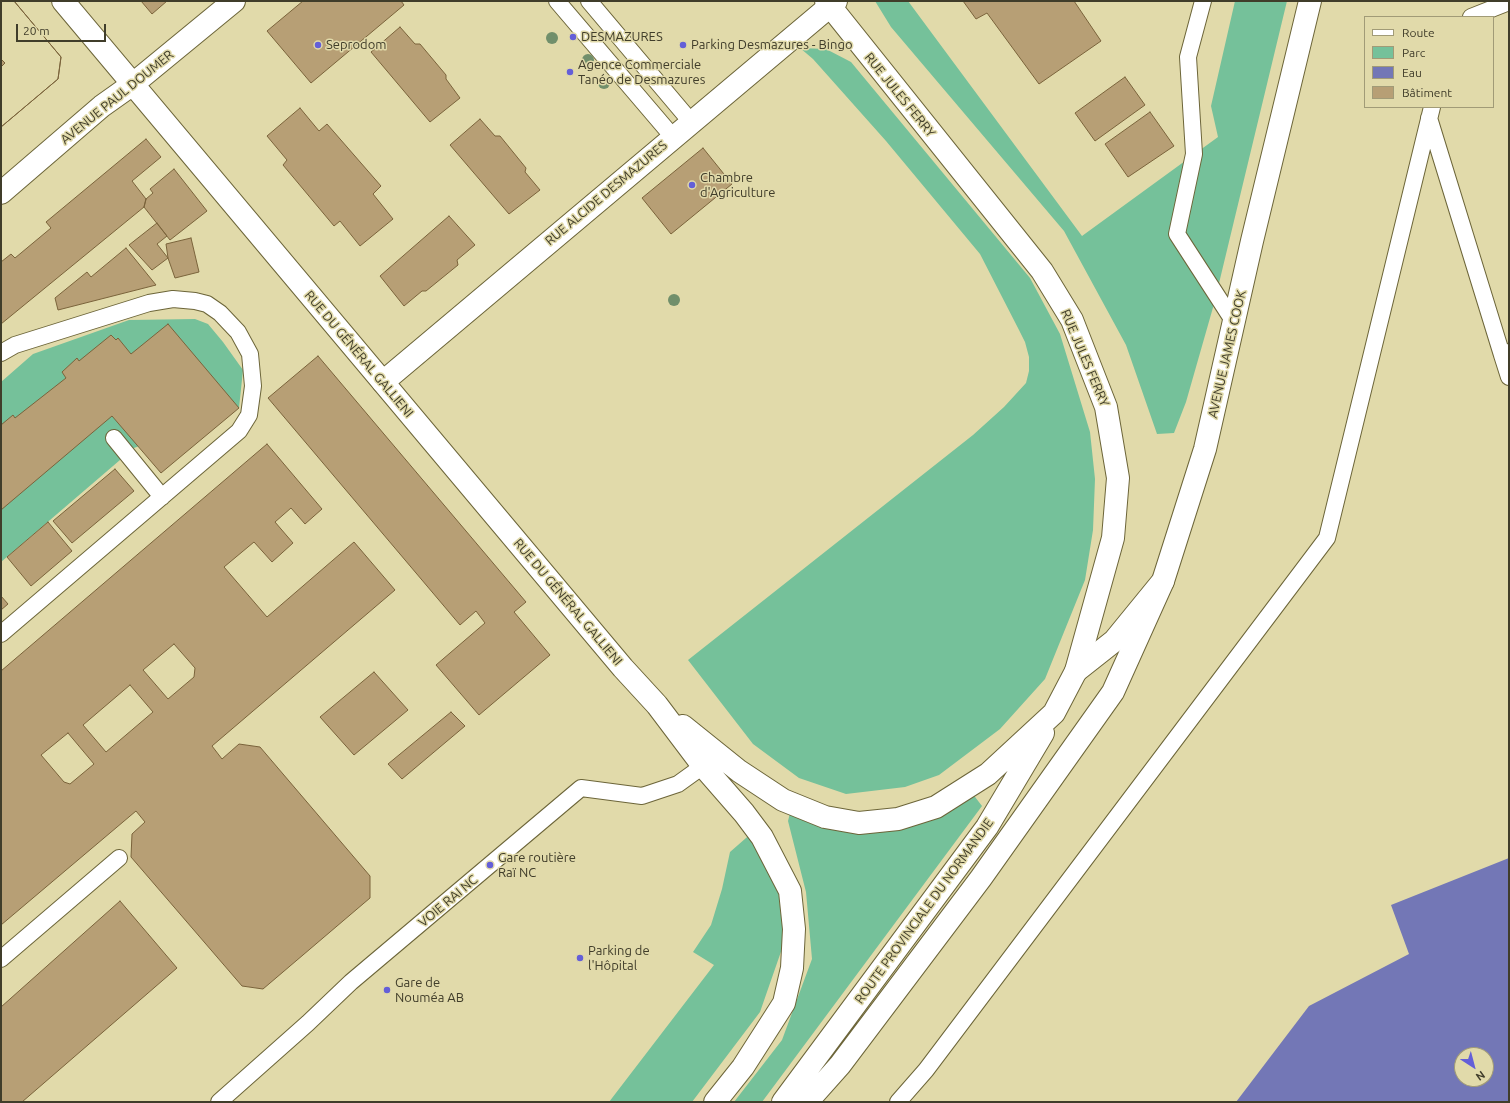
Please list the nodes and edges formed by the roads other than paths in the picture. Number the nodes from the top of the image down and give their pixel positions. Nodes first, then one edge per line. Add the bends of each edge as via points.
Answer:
1 (63, 1) edge
2 (234, 1) edge
3 (557, 1) edge
4 (589, 1) edge
5 (1203, 1) edge
6 (1310, 1) edge
7 (1509, 2) edge
8 (831, 3) edge
9 (1474, 16) edge
10 (133, 84) junction
11 (1431, 113) edge
12 (692, 123) junction
13 (673, 137) junction
14 (1, 193) edge
15 (1234, 322) junction
16 (1, 353) edge
17 (1505, 353) edge
18 (1509, 377) edge
19 (383, 382) junction
20 (114, 438) dead end
21 (162, 497) junction
22 (1163, 581) junction
23 (1, 634) edge
24 (1076, 671) junction
25 (657, 706) junction
26 (1054, 713) junction
27 (703, 766) junction
28 (120, 858) dead end
29 (1, 959) edge
30 (219, 1102) edge
31 (715, 1102) edge
32 (783, 1102) edge
33 (807, 1102) edge
34 (898, 1102) edge

1 - 10 main road, RUE DU GÉNÉRAL GALLIENI
2 - 10 main road, AVENUE PAUL DOUMER
3 - 13 lane
4 - 12 lane
5 - 15 lane via 1188,57 1194,154 1178,234
6 - 15 main road, AVENUE JAMES COOK
7 - 9 lane
8 - 12 main road, RUE ALCIDE DESMAZURES
8 - 24 main road, RUE JULES FERRY via 1042,271 1072,320 1106,407 1118,478 1113,538
10 - 14 main road, AVENUE PAUL DOUMER via 102,106
10 - 19 main road, RUE DU GÉNÉRAL GALLIENI
11 - 17 lane
11 - 34 lane via 1327,538 926,1070
12 - 13 main road, RUE ALCIDE DESMAZURES
13 - 19 main road, RUE ALCIDE DESMAZURES
15 - 22 main road, AVENUE JAMES COOK via 1205,449
16 - 21 lane via 15,345 165,300 195,301 207,304 220,313 238,332 250,354 253,386 249,415 239,431
17 - 18 lane
19 - 25 main road, RUE DU GÉNÉRAL GALLIENI
20 - 21 lane
21 - 23 lane
22 - 24 main road, AVENUE JAMES COOK via 1114,641
22 - 33 main road via 1113,692 981,878 840,1065
24 - 26 main road, RUE DU GÉNÉRAL GALLIENI
25 - 26 main road, RUE DU GÉNÉRAL GALLIENI via 739,771 783,800 825,817 859,823 898,819 936,808 988,774
25 - 27 main road, RUE DU GÉNÉRAL GALLIENI
26 - 32 main road, ROUTE PROVINCIALE DU NORMANDIE via 987,827
27 - 30 lane, VOIE RAI NC via 678,784 642,796 581,788 351,982
27 - 31 main road, RUE DU GÉNÉRAL GALLIENI via 762,837 790,891 794,929 792,968 784,1003 743,1067
28 - 29 lane

